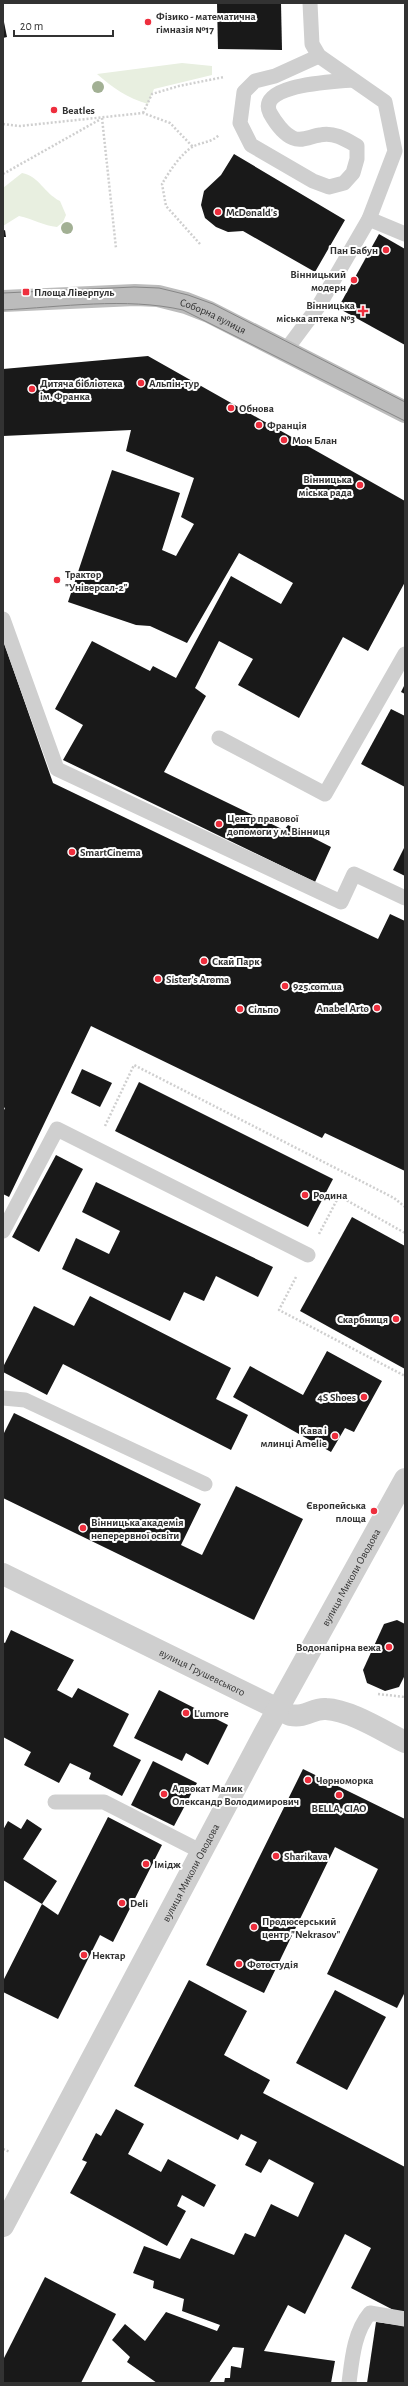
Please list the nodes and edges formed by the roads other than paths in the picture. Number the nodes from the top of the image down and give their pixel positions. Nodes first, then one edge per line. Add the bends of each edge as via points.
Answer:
1 (310, 3) edge
2 (319, 56) junction
3 (351, 80) junction
4 (369, 219) junction
5 (405, 234) edge
6 (3, 302) edge
7 (286, 350) junction
8 (405, 412) edge
9 (3, 619) edge
10 (405, 654) edge
11 (219, 738) dead end
12 (405, 898) edge
13 (3, 1231) edge
14 (308, 1255) road end
15 (3, 1398) edge
16 (405, 1479) edge
17 (206, 1484) dead end
18 (3, 1574) edge
19 (278, 1709) junction
20 (405, 1742) edge
21 (55, 1802) dead end
22 (202, 1852) junction
23 (3, 2226) edge
24 (405, 2319) edge
25 (349, 2383) edge

1 - 2 lane via 312,44
2 - 3 lane
2 - 3 lane via 275,76 255,81 244,92 240,123 251,145 313,181 329,187 344,183 353,172 357,146 341,136 322,134 300,140 292,138 275,122 269,111 271,101 278,92 288,88
3 - 4 lane via 385,102 396,151
4 - 5 lane
4 - 7 lane via 318,307
6 - 7 street, Соборна вулиця via 158,296 209,312
7 - 8 street, Соборна вулиця
9 - 12 lane via 57,769 340,902 354,874
10 - 11 lane via 325,794
13 - 14 lane via 57,1129
15 - 17 lane via 26,1400
16 - 19 street, вулиця Миколи Оводова
18 - 19 street, вулиця Грушевського
19 - 20 street, вулиця Грушевського via 298,1716 308,1715 317,1709 336,1711
19 - 22 street, вулиця Миколи Оводова
21 - 22 lane via 104,1802
22 - 23 street, вулиця Миколи Оводова
24 - 25 lane via 370,2313 361,2324 351,2360

